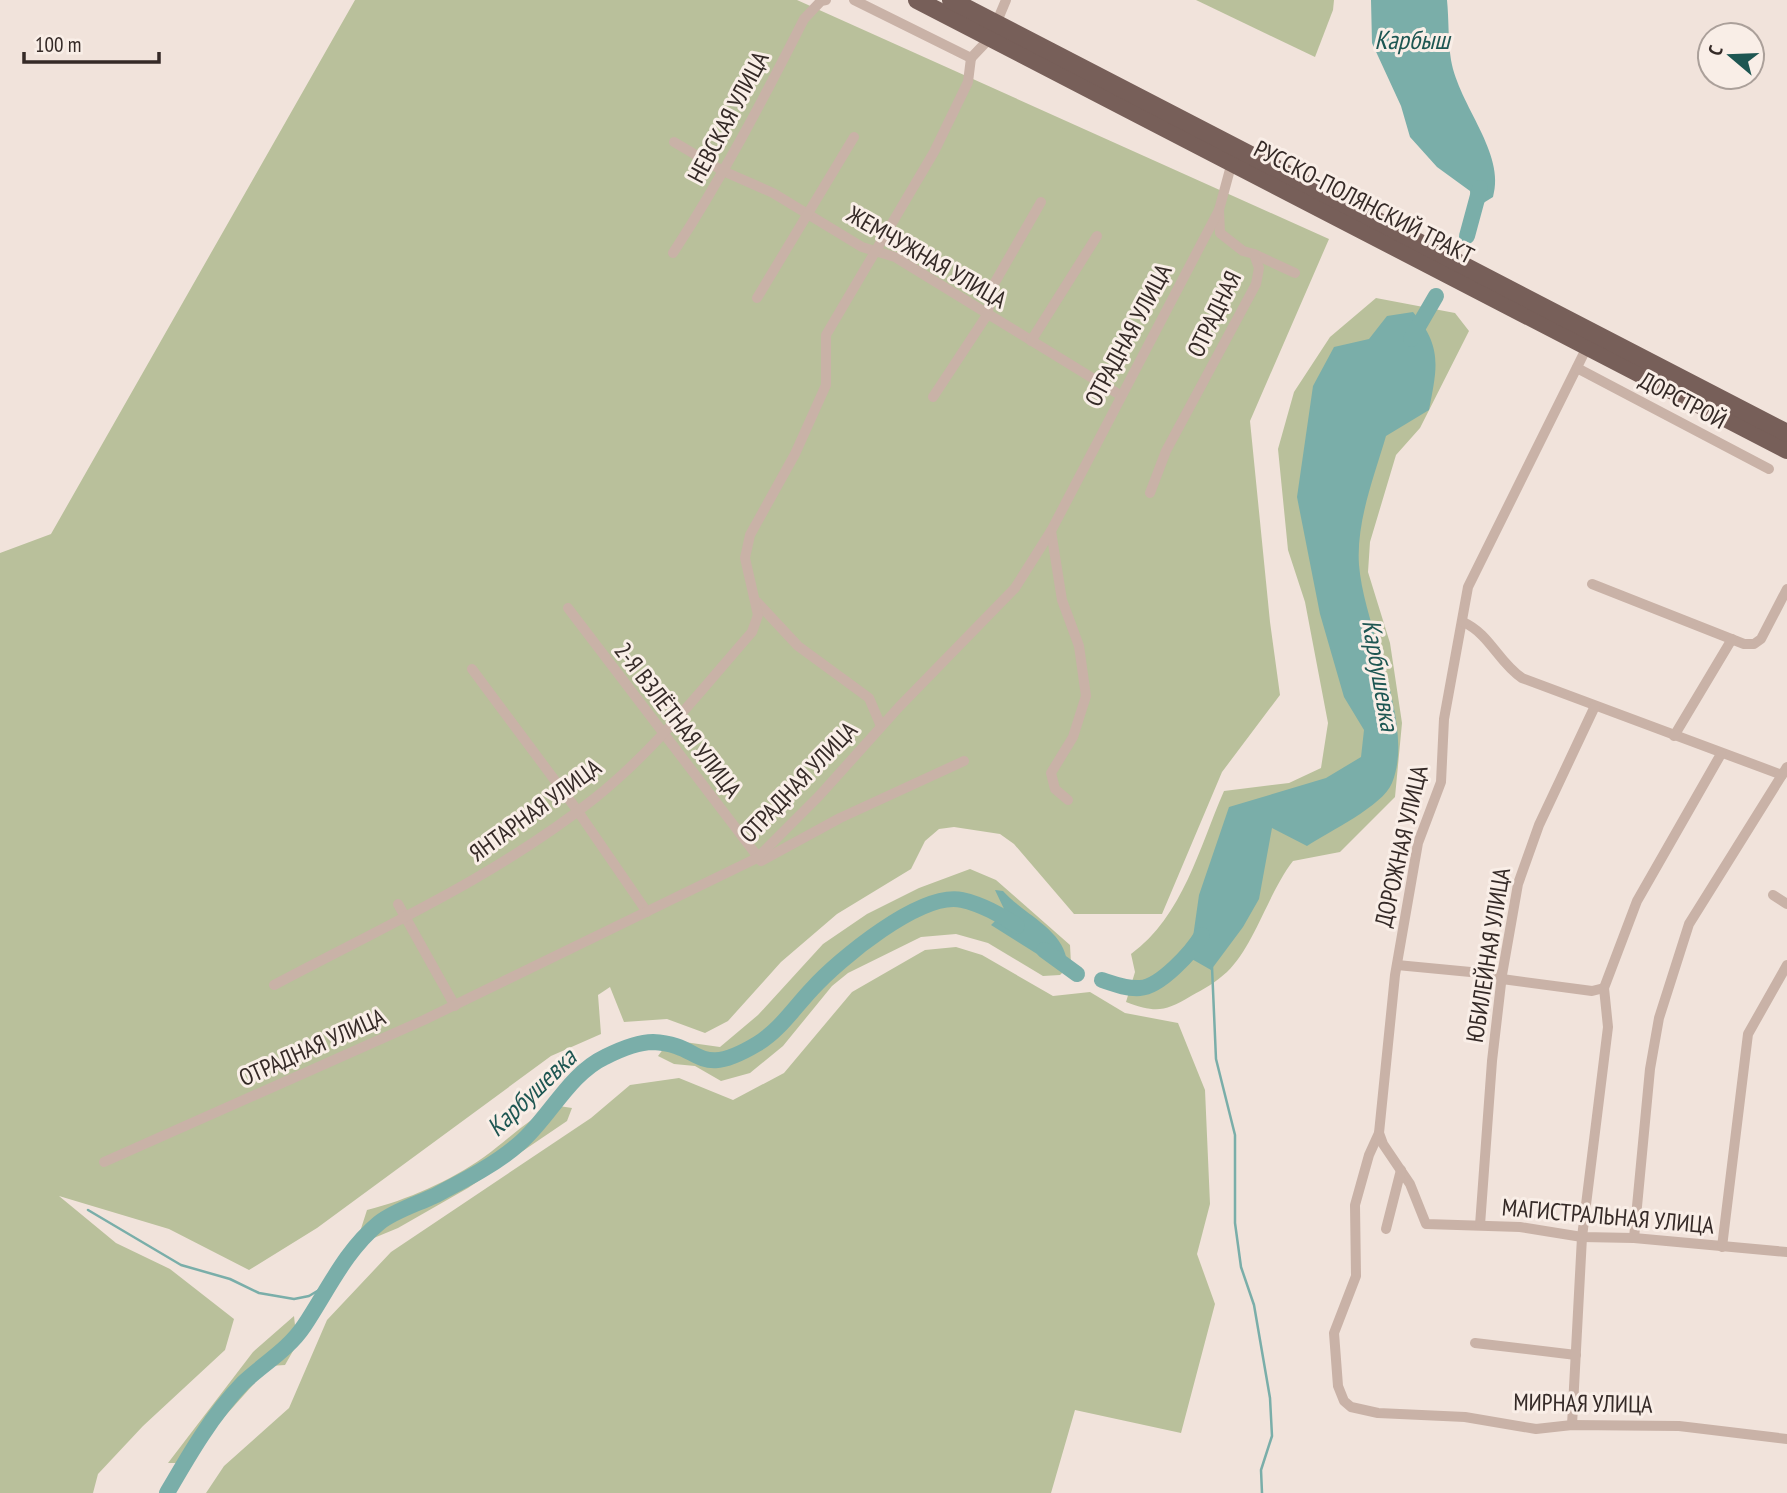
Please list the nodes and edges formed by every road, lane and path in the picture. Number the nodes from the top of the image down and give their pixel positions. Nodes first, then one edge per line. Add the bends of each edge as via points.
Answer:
1 (854, 0) edge
2 (917, 0) edge
3 (951, 0) edge
4 (1006, 0) edge
5 (824, 1) edge
6 (994, 31) junction
7 (971, 58) junction
8 (854, 137) dead end
9 (674, 142) dead end
10 (1232, 162) junction
11 (723, 171) junction
12 (1041, 202) dead end
13 (1219, 210) junction
14 (806, 213) junction
15 (1097, 236) dead end
16 (876, 252) junction
17 (673, 253) dead end
18 (1254, 254) junction
19 (1295, 273) dead end
20 (757, 298) dead end
21 (987, 315) junction
22 (1031, 341) junction
23 (1588, 345) junction
24 (1577, 368) junction
25 (1120, 395) junction
26 (933, 397) dead end
27 (1787, 433) edge
28 (1787, 450) edge
29 (1769, 469) dead end
30 (1150, 494) dead end
31 (1051, 531) junction
32 (1592, 584) dead end
33 (1787, 589) edge
34 (757, 602) junction
35 (568, 608) dead end
36 (1463, 622) junction
37 (1732, 639) junction
38 (472, 669) dead end
39 (1595, 706) junction
40 (881, 726) junction
41 (666, 733) junction
42 (1674, 736) junction
43 (1721, 754) junction
44 (964, 761) dead end
45 (1785, 771) edge
46 (1069, 800) dead end
47 (577, 810) junction
48 (757, 858) junction
49 (1773, 895) dead end
50 (398, 904) dead end
51 (1787, 904) edge
52 (647, 912) junction
53 (404, 917) junction
54 (1397, 965) junction
55 (1787, 965) edge
56 (1502, 977) junction
57 (274, 985) dead end
58 (1604, 988) junction
59 (455, 1006) junction
60 (1379, 1133) junction
61 (104, 1162) dead end
62 (1401, 1170) junction
63 (1480, 1225) junction
64 (1386, 1229) dead end
65 (1582, 1237) junction
66 (1634, 1238) junction
67 (1722, 1247) junction
68 (1787, 1252) edge
69 (1475, 1343) dead end
70 (1576, 1355) junction
71 (1378, 1413) joint
72 (1572, 1425) junction
73 (1787, 1439) edge

1 - 7 street
2 - 6 main road, РУССКО-ПОЛЯНСКИЙ ТРАКТ
3 - 6 main road, РУССКО-ПОЛЯНСКИЙ ТРАКТ
4 - 6 street
5 - 11 street, НЕВСКАЯ УЛИЦА via 804,19
6 - 7 street
6 - 10 main road, РУССКО-ПОЛЯНСКИЙ ТРАКТ
6 - 27 main road, РУССКО-ПОЛЯНСКИЙ ТРАКТ
7 - 16 street via 968,82 934,152
8 - 14 street
9 - 11 street, ЖЕМЧУЖНАЯ УЛИЦА
10 - 13 street
10 - 23 main road, РУССКО-ПОЛЯНСКИЙ ТРАКТ
11 - 14 street, ЖЕМЧУЖНАЯ УЛИЦА
11 - 17 street, НЕВСКАЯ УЛИЦА
12 - 21 street via 994,284
13 - 18 street, ОТРАДНАЯ via 1220,233
13 - 25 street, ОТРАДНАЯ УЛИЦА
14 - 16 street, ЖЕМЧУЖНАЯ УЛИЦА
14 - 20 street
15 - 22 street
16 - 21 street, ЖЕМЧУЖНАЯ УЛИЦА via 895,257
16 - 34 street via 826,335 826,385 795,454 750,535 745,558
18 - 19 street
18 - 30 street, ОТРАДНАЯ via 1259,268 1256,284 1166,451
21 - 22 street, ЖЕМЧУЖНАЯ УЛИЦА
21 - 26 street
22 - 25 street, ЖЕМЧУЖНАЯ УЛИЦА
23 - 24 street, ДОРОЖНАЯ УЛИЦА
23 - 28 main road, РУССКО-ПОЛЯНСКИЙ ТРАКТ
24 - 29 street, ДОРСТРОЙ
24 - 36 street, ДОРОЖНАЯ УЛИЦА via 1468,587
25 - 31 street, ОТРАДНАЯ УЛИЦА
31 - 40 street, ОТРАДНАЯ УЛИЦА via 1015,588
31 - 46 street via 1062,600 1079,646 1086,696 1073,737 1051,773 1055,789
32 - 37 street
33 - 37 street via 1761,639 1754,644
34 - 40 street via 798,646 869,698
34 - 41 street, ЯНТАРНАЯ УЛИЦА via 752,632
35 - 41 street, 2-Я ВЗЛЁТНАЯ УЛИЦА via 612,670
36 - 39 street via 1486,636 1504,663 1522,678
36 - 54 street, ДОРОЖНАЯ УЛИЦА via 1444,719 1441,782 1418,843
37 - 42 street
38 - 47 street
39 - 42 street
39 - 56 street, ЮБИЛЕЙНАЯ УЛИЦА via 1524,861
40 - 48 street, ОТРАДНАЯ УЛИЦА
41 - 47 street, ЯНТАРНАЯ УЛИЦА
41 - 48 street, 2-Я ВЗЛЁТНАЯ УЛИЦА
42 - 43 street
43 - 45 street
43 - 58 street via 1637,901
44 - 48 street via 840,818 761,861
45 - 66 street via 1689,924 1659,1018 1650,1069
47 - 52 street
47 - 53 street, ЯНТАРНАЯ УЛИЦА via 493,868
48 - 52 street, ОТРАДНАЯ УЛИЦА
49 - 51 street
50 - 53 street
52 - 59 street, ОТРАДНАЯ УЛИЦА
53 - 57 street, ЯНТАРНАЯ УЛИЦА
53 - 59 street
54 - 56 street
54 - 60 street, ДОРОЖНАЯ УЛИЦА
55 - 67 street via 1748,1034
56 - 58 street
56 - 63 street, ЮБИЛЕЙНАЯ УЛИЦА
58 - 65 street via 1608,1027
59 - 61 street, ОТРАДНАЯ УЛИЦА
60 - 62 street
60 - 71 street, ДОРОЖНАЯ УЛИЦА via 1355,1205 1356,1276 1334,1333 1338,1385 1344,1401
62 - 63 street, МАГИСТРАЛЬНАЯ УЛИЦА via 1426,1224
62 - 64 street
63 - 65 street, МАГИСТРАЛЬНАЯ УЛИЦА
65 - 66 street, МАГИСТРАЛЬНАЯ УЛИЦА
65 - 70 street
66 - 67 street, МАГИСТРАЛЬНАЯ УЛИЦА
67 - 68 street, МАГИСТРАЛЬНАЯ УЛИЦА
69 - 70 street
70 - 72 street
71 - 72 street, МИРНАЯ УЛИЦА via 1465,1417 1536,1429
72 - 73 street, МИРНАЯ УЛИЦА via 1679,1426

